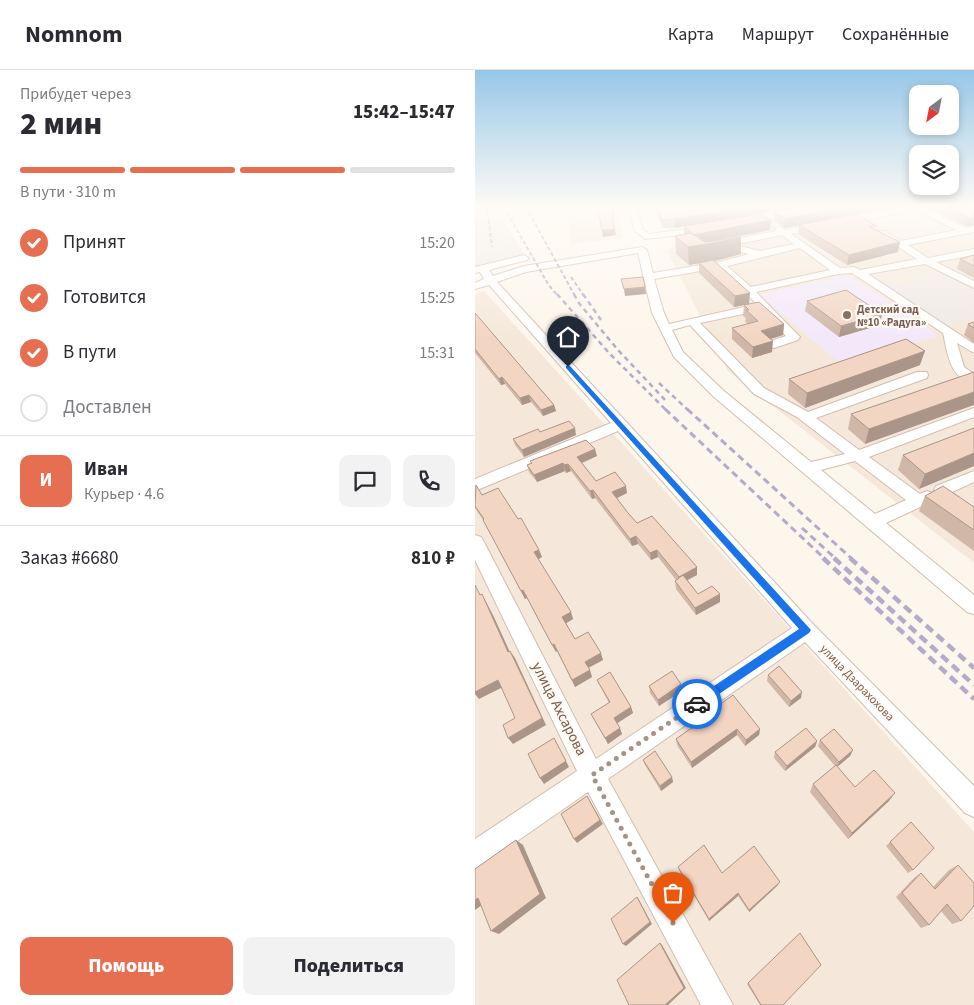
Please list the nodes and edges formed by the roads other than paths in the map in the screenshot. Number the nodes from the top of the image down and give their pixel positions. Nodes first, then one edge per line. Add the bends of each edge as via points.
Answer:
1 (641, 251) edge
2 (651, 251) edge
3 (748, 251) edge
4 (775, 251) edge
5 (809, 251) edge
6 (911, 251) edge
7 (974, 252) edge
8 (760, 254) junction
9 (532, 257) dead end
10 (925, 260) junction
11 (720, 265) junction
12 (838, 271) junction
13 (859, 273) junction
14 (481, 276) edge
15 (649, 277) junction
16 (974, 285) edge
17 (748, 290) junction
18 (765, 306) junction
19 (692, 321) junction
20 (665, 329) junction
21 (948, 332) junction
22 (774, 344) edge
23 (974, 349) edge
24 (922, 375) dead end
25 (974, 380) edge
26 (974, 412) edge
27 (806, 417) junction
28 (620, 425) junction
29 (857, 456) junction
30 (807, 468) junction
31 (974, 476) edge
32 (475, 484) edge
33 (942, 490) junction
34 (958, 500) edge
35 (918, 501) junction
36 (873, 522) junction
37 (475, 542) edge
38 (974, 606) edge
39 (806, 630) junction
40 (592, 775) junction
41 (974, 804) edge
42 (475, 855) edge
43 (718, 1005) edge

1 - 14 street
2 - 15 street
3 - 8 street
4 - 8 street
5 - 12 street
6 - 10 street
7 - 10 street
8 - 11 street
9 - 14 street
10 - 13 street
10 - 16 street
11 - 15 street
11 - 17 street
12 - 13 street via 854,270
12 - 17 street
13 - 21 street
14 - 28 street, улица Дзарахохова
15 - 20 street via 657,313
17 - 18 street
18 - 19 street
18 - 22 street via 794,338
19 - 20 street
19 - 27 street via 759,391
20 - 30 street via 678,354 719,394
21 - 23 street
21 - 25 street via 958,368
24 - 27 street
26 - 29 street
27 - 29 street
28 - 32 street
28 - 39 street, улица Дзарахохова
29 - 30 street
29 - 35 street
30 - 36 street
31 - 33 street
33 - 34 street
33 - 35 street
35 - 36 street
36 - 38 street
37 - 40 street, улица Ахсарова
39 - 40 street
39 - 41 street, улица Дзарахохова
40 - 42 street
40 - 43 street, улица Ахсарова

